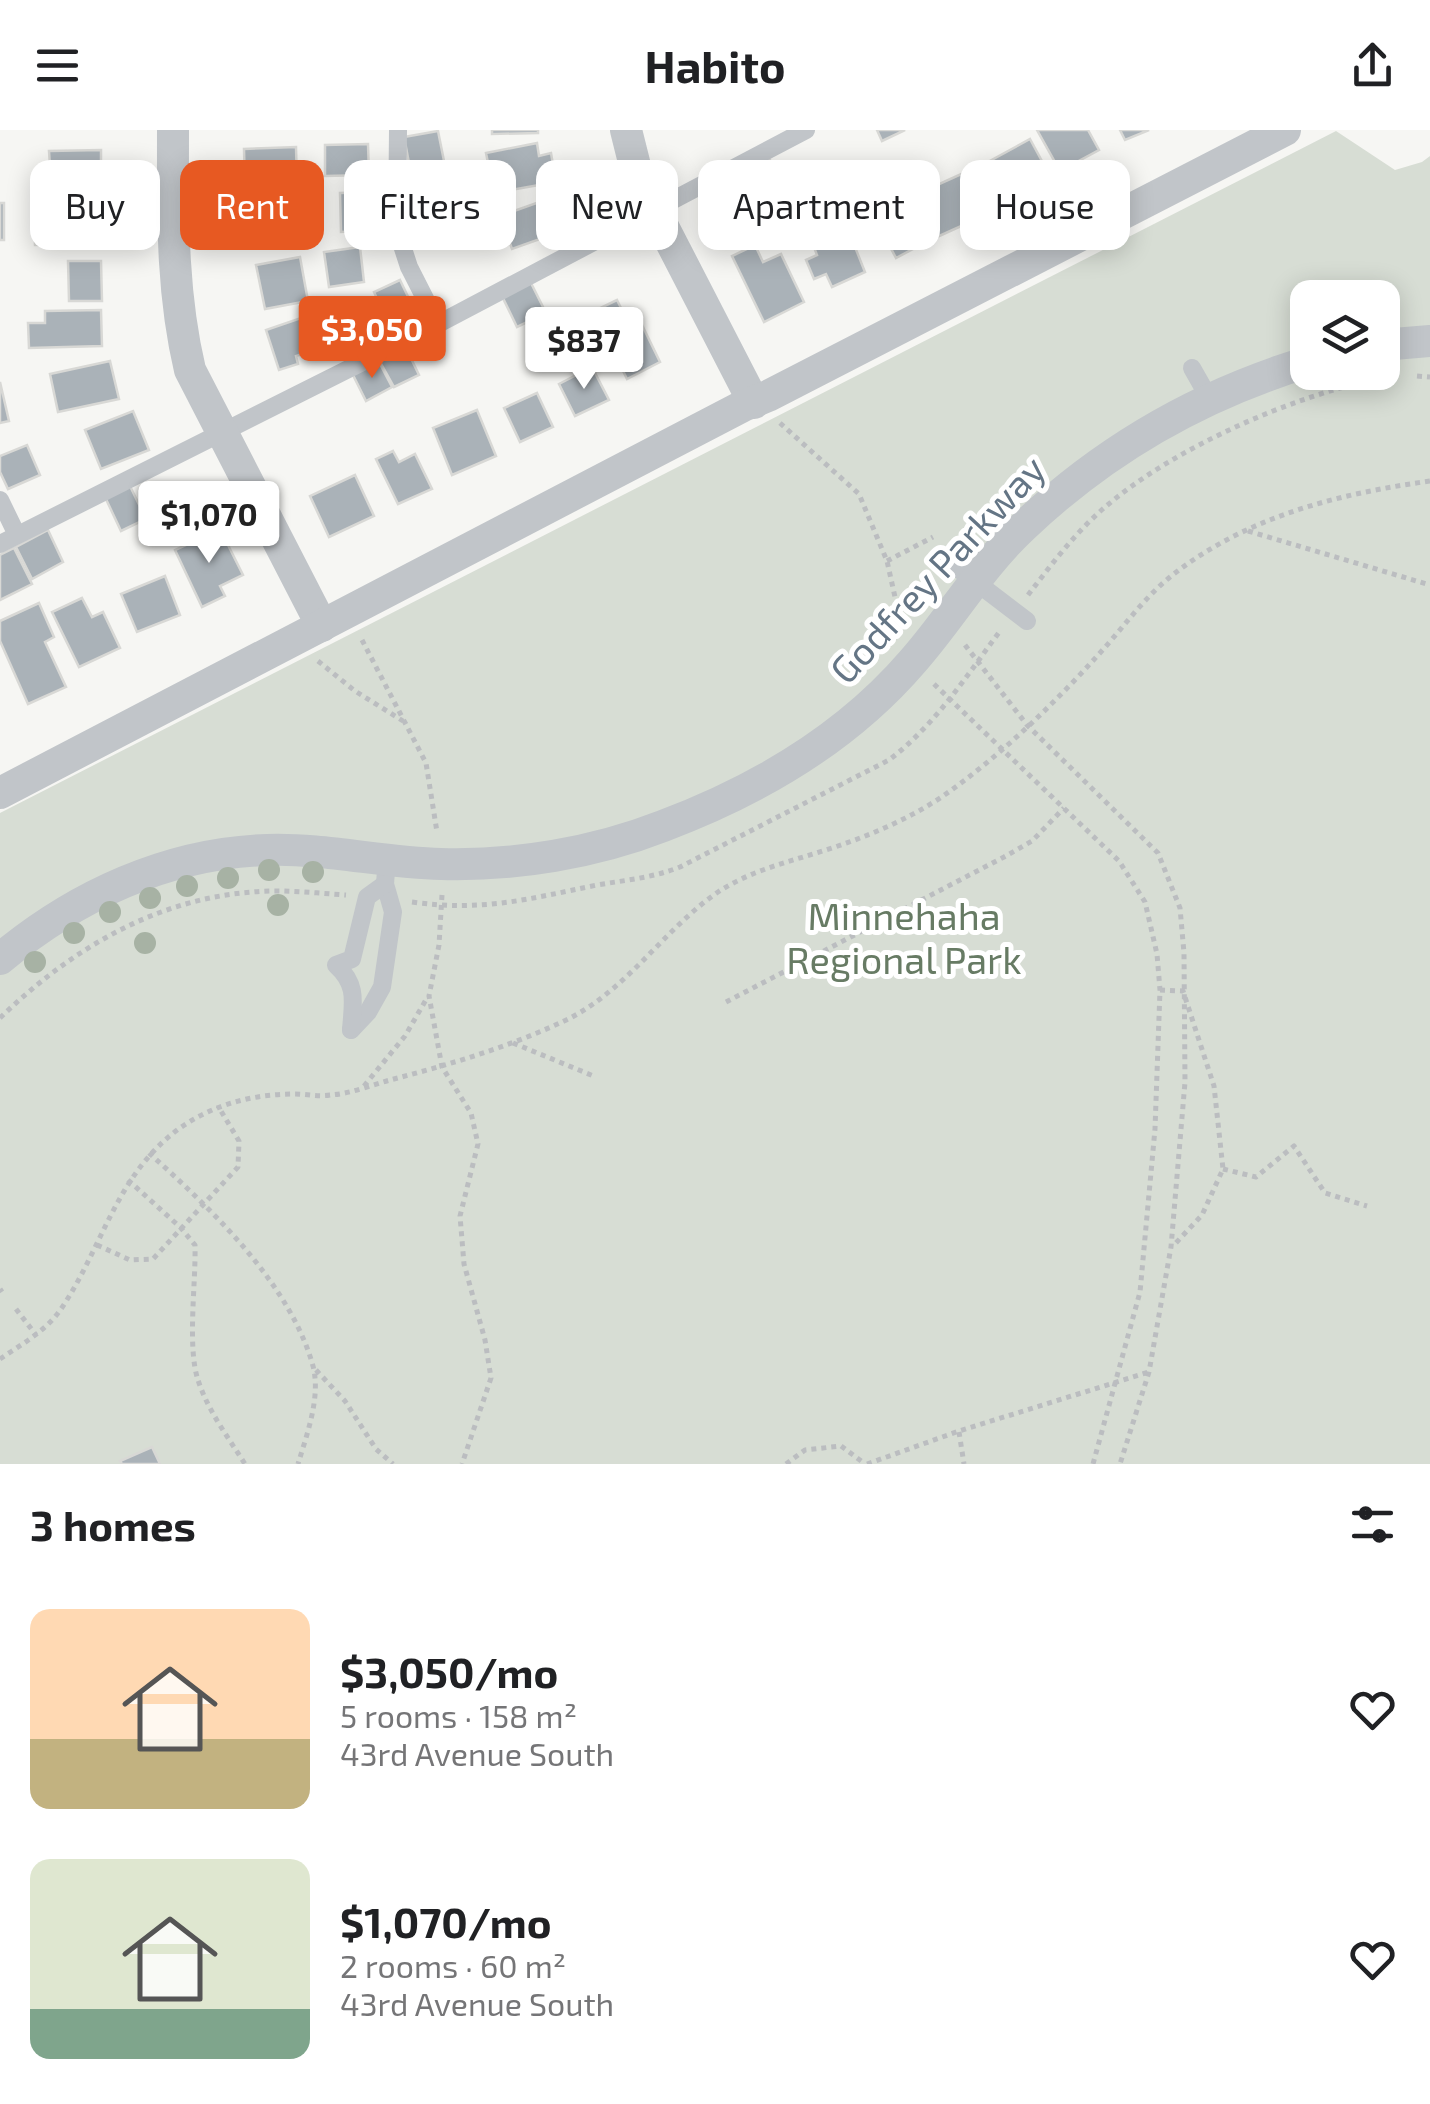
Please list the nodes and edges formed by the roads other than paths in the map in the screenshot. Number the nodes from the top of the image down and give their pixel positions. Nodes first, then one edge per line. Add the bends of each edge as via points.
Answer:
1 (173, 130) edge
2 (398, 130) edge
3 (626, 130) edge
4 (806, 130) edge
5 (1285, 130) edge
6 (634, 160) edge
7 (678, 197) edge
8 (578, 250) edge
9 (676, 250) edge
10 (438, 324) junction
11 (1430, 341) edge
12 (1400, 355) edge
13 (1192, 368) dead end
14 (1290, 369) edge
15 (1210, 398) junction
16 (762, 409) junction
17 (224, 433) junction
18 (0, 500) edge
19 (18, 535) junction
20 (0, 544) edge
21 (947, 560) dead end
22 (973, 582) junction
23 (1027, 621) dead end
24 (322, 626) junction
25 (0, 793) edge
26 (386, 871) junction
27 (0, 959) edge

1 - 17 street via 179,325 190,370
2 - 10 lane via 398,230
3 - 6 street
4 - 7 lane
5 - 16 street
8 - 10 lane
9 - 16 street
10 - 17 lane
11 - 12 street
13 - 15 lane
14 - 15 street, Godfrey Parkway
15 - 22 street, Godfrey Parkway via 1132,439 1072,482
16 - 24 street
17 - 19 lane
17 - 24 street
18 - 19 lane
19 - 20 lane
21 - 22 lane
22 - 23 lane
22 - 26 street, Godfrey Parkway via 914,661 838,732 716,804 660,828 569,852
24 - 25 street
26 - 26 lane via 393,912 382,986 351,1030 350,978 336,964 352,959 367,897
26 - 27 street, Godfrey Parkway via 266,850 188,860 113,886 37,928

